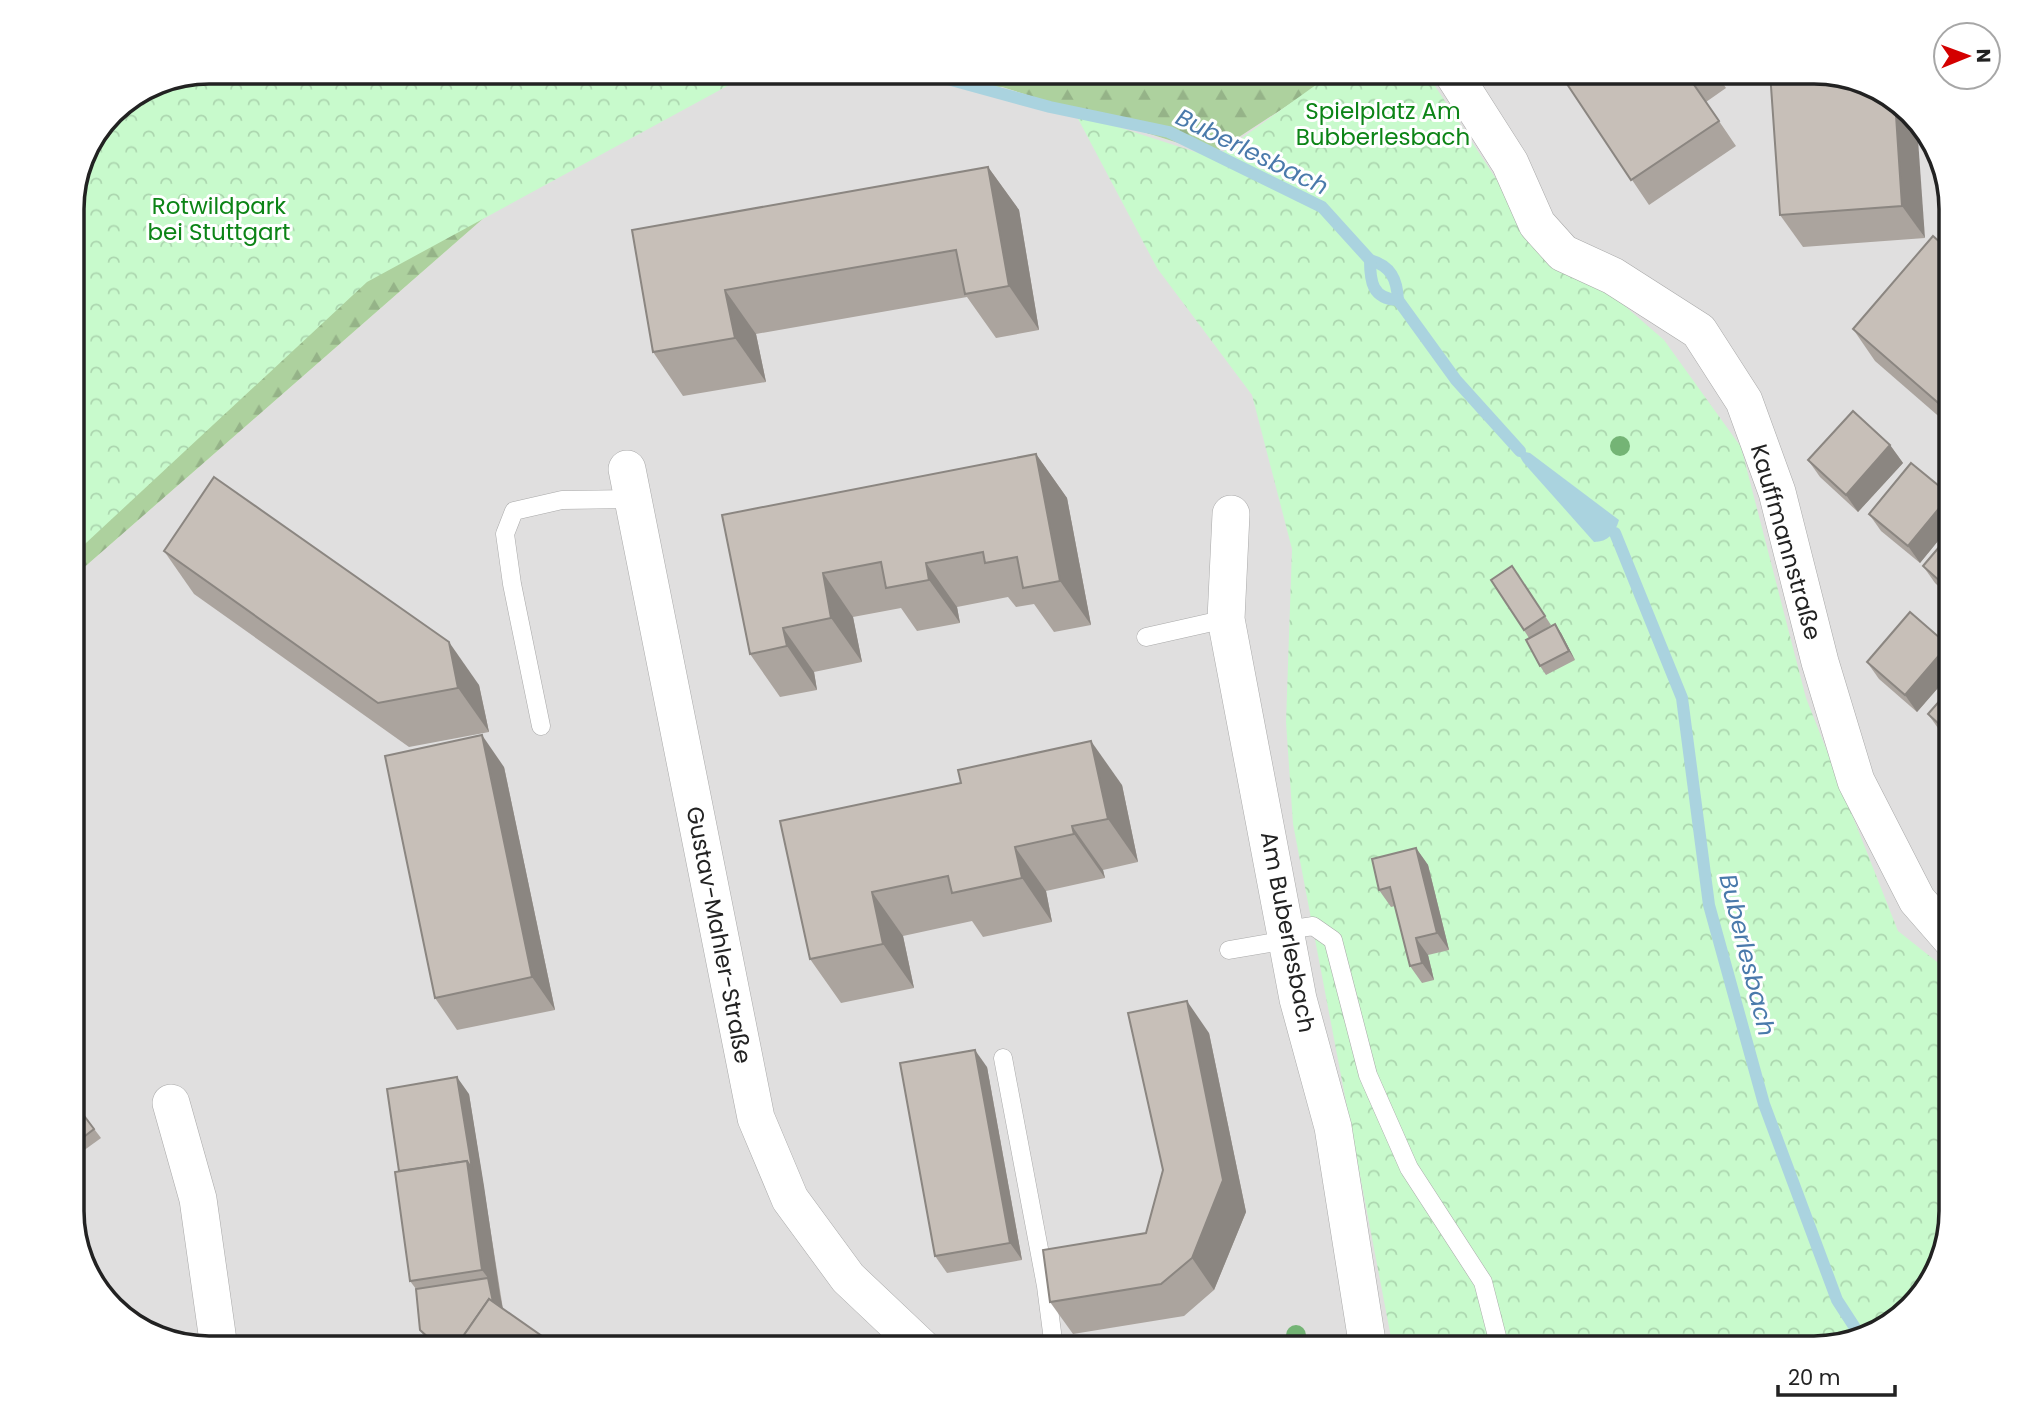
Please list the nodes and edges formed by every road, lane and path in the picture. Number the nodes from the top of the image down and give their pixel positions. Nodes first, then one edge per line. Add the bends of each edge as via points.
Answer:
1 (1460, 84) edge
2 (630, 484) joint
3 (1231, 514) dead end
4 (1226, 619) junction
5 (1146, 637) dead end
6 (541, 726) dead end
7 (1939, 925) edge
8 (1287, 935) junction
9 (1229, 950) dead end
10 (1003, 1058) dead end
11 (171, 1103) dead end
12 (217, 1336) edge
13 (909, 1336) edge
14 (1052, 1336) edge
15 (1366, 1336) edge
16 (1497, 1336) edge

1 - 7 street, Kauffmannstraße via 1510,163 1537,224 1563,253 1613,276 1699,331 1744,401 1777,492 1856,782 1917,900
2 - 6 lane via 514,510 505,534
2 - 13 street, Gustav-Mahler-Straße via 756,1118 790,1199 848,1278
3 - 4 street, Am Buberlesbach
4 - 5 lane
4 - 8 street, Am Buberlesbach
8 - 9 lane
8 - 15 street, Am Buberlesbach via 1298,999 1333,1127
8 - 16 lane via 1313,926 1333,940 1368,1075 1409,1168 1483,1282
10 - 14 lane
11 - 12 street via 198,1199

